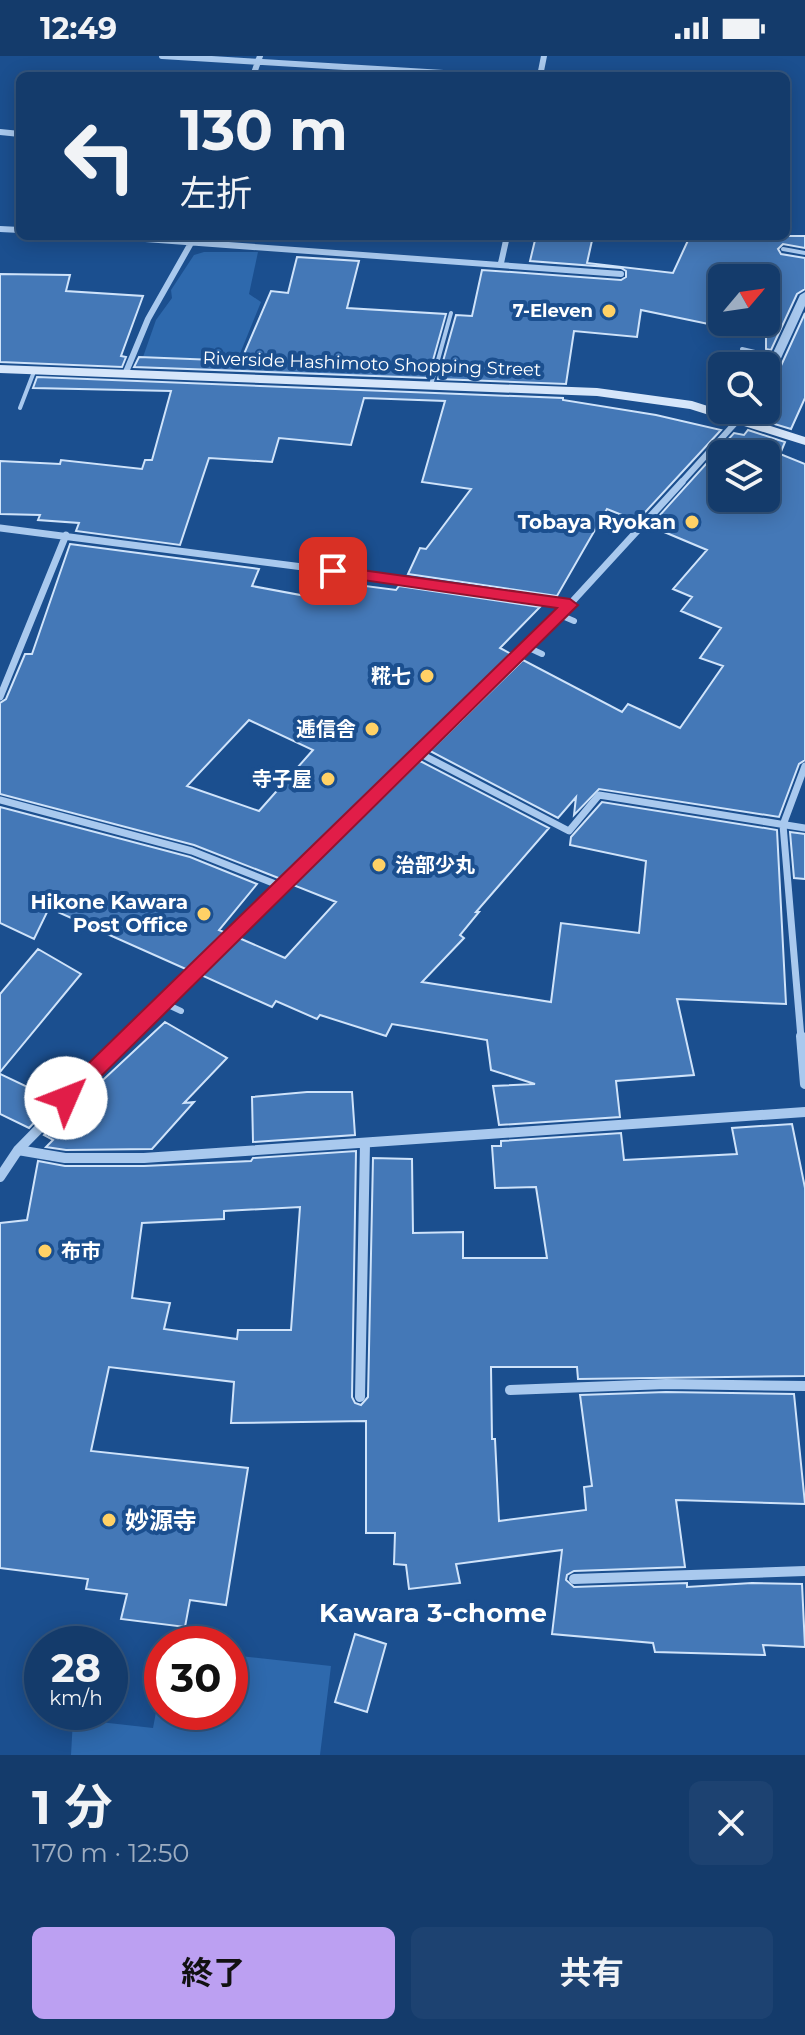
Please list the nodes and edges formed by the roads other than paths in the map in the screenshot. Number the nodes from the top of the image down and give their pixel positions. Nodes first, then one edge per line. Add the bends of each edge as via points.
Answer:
1 (162, 56) edge
2 (259, 59) edge
3 (438, 72) edge
4 (193, 240) edge
5 (200, 240) edge
6 (506, 240) edge
7 (783, 249) dead end
8 (805, 253) edge
9 (501, 263) junction
10 (168, 267) dead end
11 (178, 268) junction
12 (621, 274) dead end
13 (805, 295) edge
14 (451, 313) dead end
15 (742, 349) dead end
16 (755, 352) edge
17 (779, 352) edge
18 (0, 369) edge
19 (35, 369) junction
20 (126, 372) junction
21 (431, 385) junction
22 (20, 408) dead end
23 (708, 408) edge
24 (734, 424) edge
25 (764, 424) edge
26 (805, 441) edge
27 (0, 528) edge
28 (66, 535) junction
29 (570, 605) junction
30 (560, 615) junction
31 (574, 621) dead end
32 (527, 647) junction
33 (542, 654) dead end
34 (0, 697) edge
35 (419, 753) junction
36 (805, 766) edge
37 (0, 800) edge
38 (783, 825) junction
39 (805, 828) edge
40 (283, 887) junction
41 (164, 1003) junction
42 (181, 1011) dead end
43 (805, 1084) edge
44 (805, 1112) edge
45 (365, 1143) junction
46 (18, 1150) junction
47 (0, 1177) edge
48 (805, 1386) edge
49 (510, 1390) dead end
50 (360, 1397) dead end
51 (805, 1571) edge
52 (574, 1579) dead end

1 - 2 street
2 - 3 street
4 - 11 street
5 - 9 street
6 - 9 street
7 - 8 lane
9 - 12 street
10 - 11 lane
11 - 20 street via 148,319
13 - 17 street
14 - 21 lane
15 - 16 lane
18 - 19 main road, Riverside Hashimoto Shopping Street
19 - 20 main road, Riverside Hashimoto Shopping Street
19 - 22 lane
20 - 21 main road, Riverside Hashimoto Shopping Street
21 - 23 main road, Riverside Hashimoto Shopping Street via 597,392
24 - 29 street
25 - 26 main road, Riverside Hashimoto Shopping Street
27 - 28 street
28 - 29 street
28 - 34 street
29 - 30 street
30 - 31 lane
30 - 32 street
32 - 33 lane
32 - 35 street
35 - 38 street via 569,831 599,795
35 - 40 street
36 - 38 street
37 - 40 street via 192,851
38 - 39 street
38 - 43 street
40 - 41 street
41 - 42 lane
41 - 46 street
44 - 45 street
45 - 46 street via 108,1159
45 - 50 street
46 - 47 street
48 - 49 street
51 - 52 street

